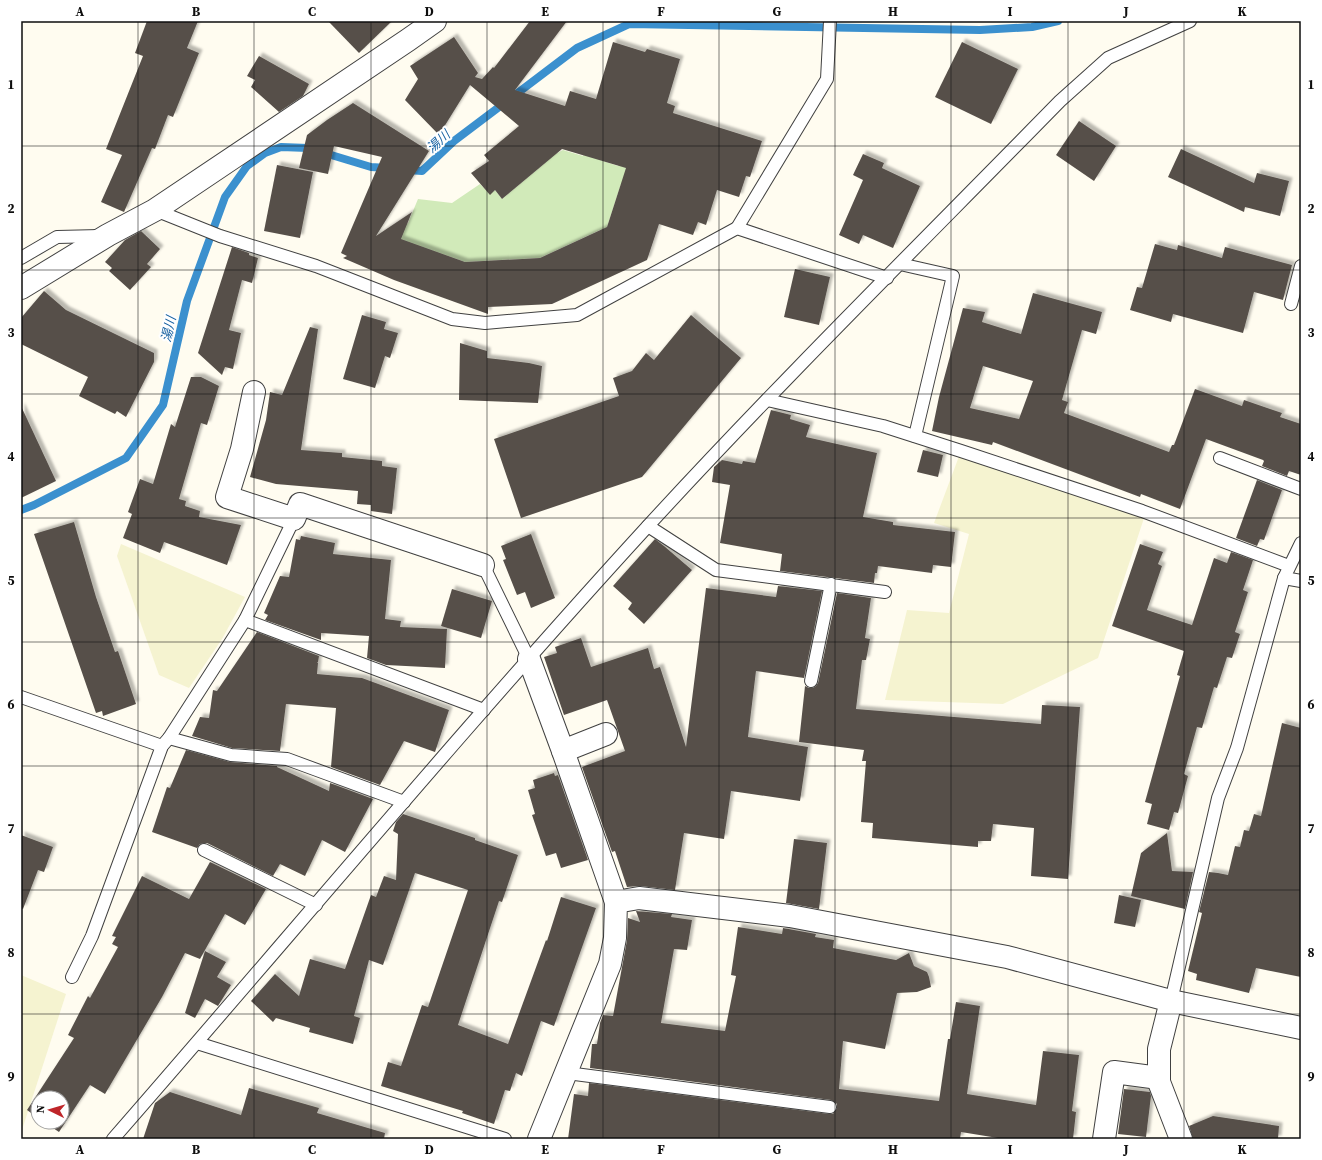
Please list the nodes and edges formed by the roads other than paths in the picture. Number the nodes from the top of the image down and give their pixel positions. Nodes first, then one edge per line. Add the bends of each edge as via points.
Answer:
1 (435, 21) edge
2 (830, 21) edge
3 (1190, 21) edge
4 (155, 210) junction
5 (737, 228) junction
6 (108, 235) junction
7 (21, 258) edge
8 (900, 264) junction
9 (1301, 266) edge
10 (887, 278) junction
11 (21, 288) edge
12 (1291, 304) dead end
13 (254, 392) dead end
14 (767, 400) junction
15 (916, 436) junction
16 (1220, 458) dead end
17 (1301, 489) edge
18 (294, 519) junction
19 (648, 526) junction
20 (1301, 543) edge
21 (483, 564) joint
22 (1287, 572) junction
23 (1301, 581) edge
24 (831, 584) junction
25 (885, 592) dead end
26 (245, 620) junction
27 (528, 659) junction
28 (811, 681) dead end
29 (21, 697) edge
30 (484, 710) junction
31 (606, 734) dead end
32 (166, 742) junction
33 (563, 751) junction
34 (404, 802) junction
35 (204, 850) dead end
36 (616, 902) junction
37 (316, 905) junction
38 (72, 976) dead end
39 (1171, 1001) junction
40 (1301, 1028) edge
41 (197, 1042) junction
42 (567, 1073) junction
43 (1159, 1078) junction
44 (830, 1107) dead end
45 (113, 1139) edge
46 (505, 1139) edge
47 (539, 1139) edge
48 (1104, 1139) edge
49 (1181, 1139) edge

1 - 4 street
2 - 5 lane via 827,79
3 - 8 lane via 1108,58 1060,101
4 - 5 lane via 220,236 316,266 452,319 485,323 577,315
4 - 6 street
5 - 10 lane
6 - 7 lane via 57,237
6 - 11 street
8 - 10 lane
8 - 15 lane via 953,276
9 - 12 lane
10 - 14 lane
13 - 18 street via 242,449 227,497
14 - 15 lane
14 - 19 lane
15 - 22 lane via 1142,511
16 - 17 lane
18 - 21 street via 300,504
18 - 26 lane
19 - 24 lane via 716,570
19 - 27 lane
20 - 22 lane
21 - 27 lane
22 - 23 lane
22 - 39 lane via 1237,748 1218,798
24 - 25 lane
24 - 28 lane
26 - 30 lane
26 - 32 lane
27 - 30 lane
27 - 33 street
29 - 32 lane
30 - 34 lane
31 - 33 street
32 - 34 lane via 231,755 287,759
32 - 38 lane via 92,936
33 - 36 street
34 - 37 lane
35 - 37 lane
36 - 39 street via 639,898 790,916 869,930 1007,956
36 - 42 street via 615,938 610,964
37 - 41 lane
39 - 40 street
39 - 43 street via 1159,1049
41 - 45 lane
41 - 46 lane
42 - 44 lane
42 - 47 street
43 - 48 street via 1114,1072
43 - 49 street

